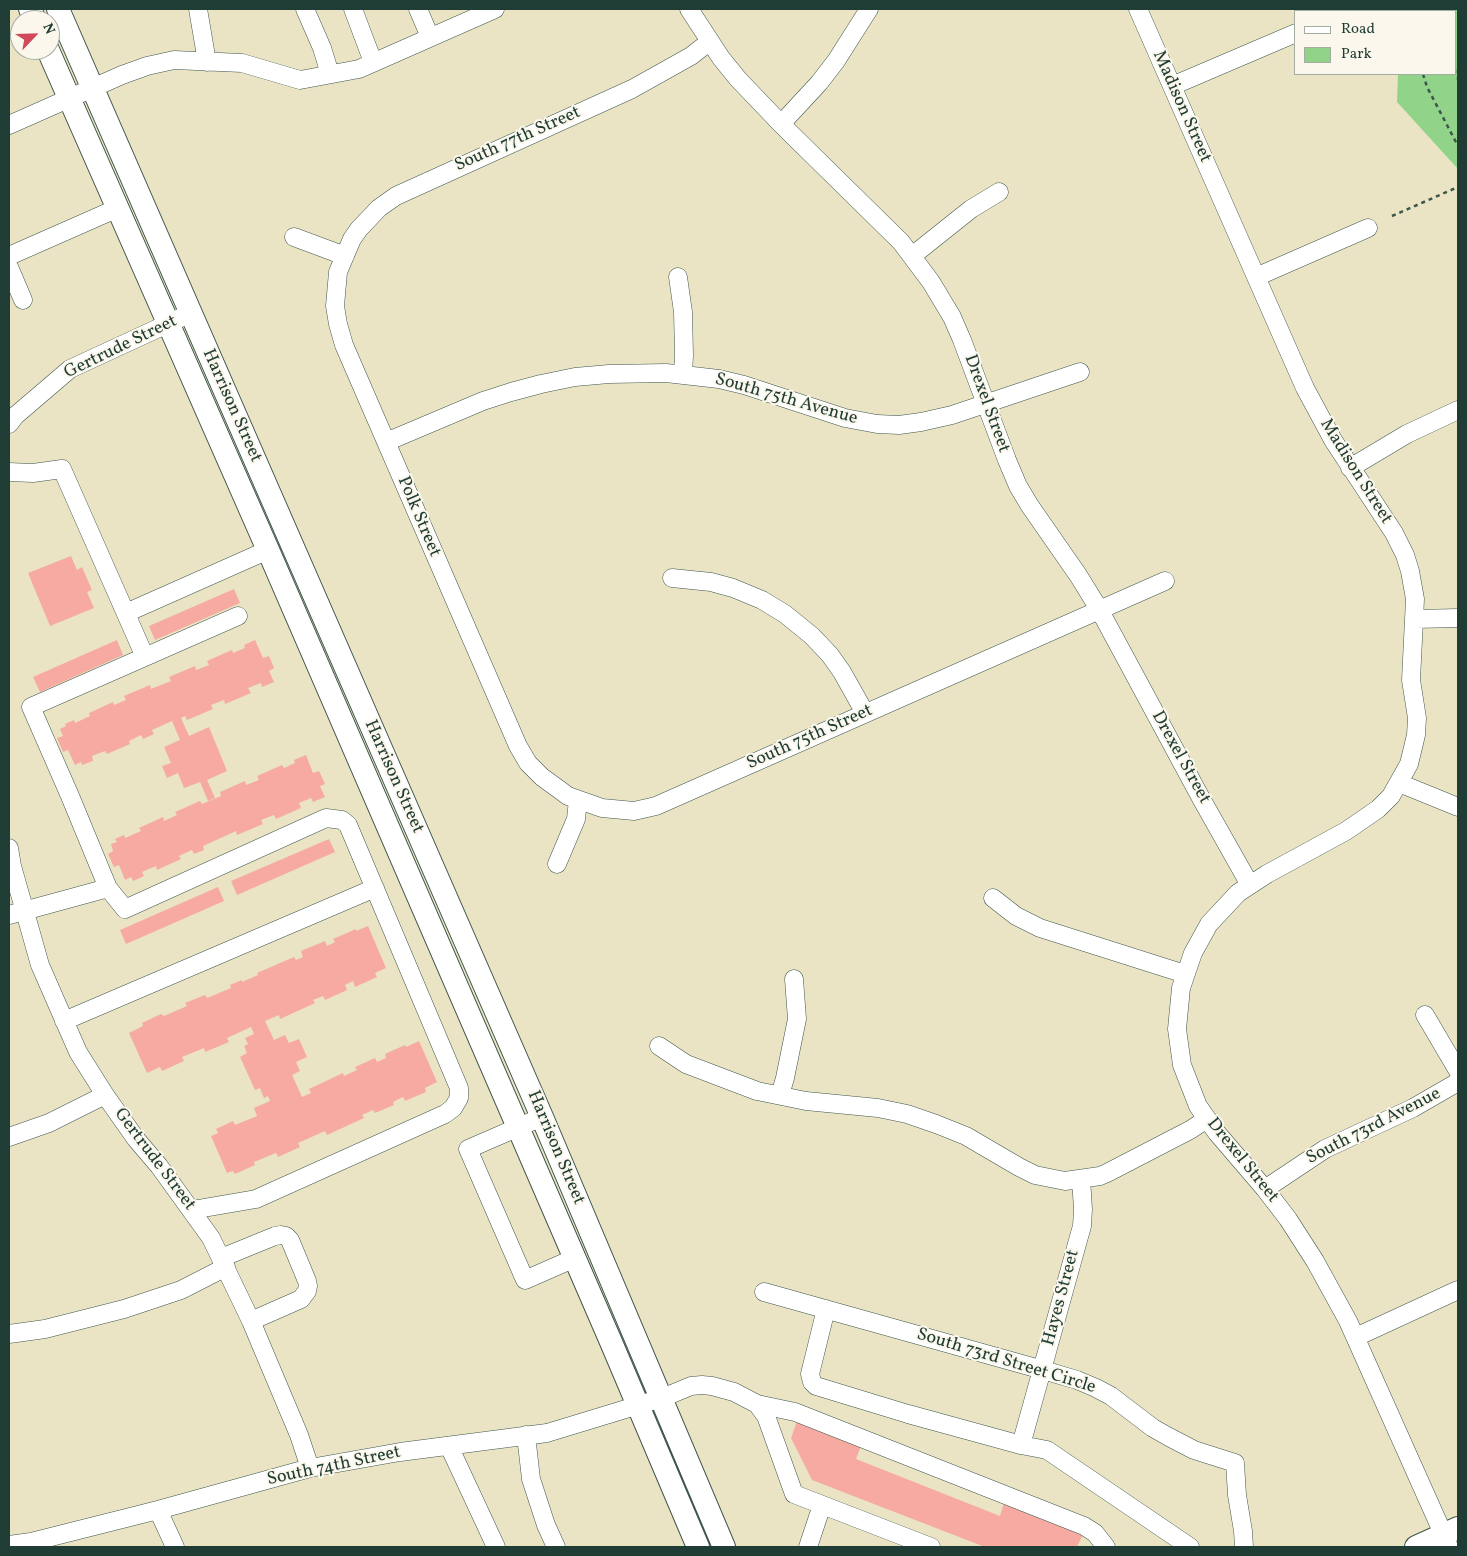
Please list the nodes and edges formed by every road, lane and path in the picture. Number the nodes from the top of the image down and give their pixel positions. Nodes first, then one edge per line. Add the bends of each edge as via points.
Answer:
1 (58, 9) edge
2 (198, 9) edge
3 (305, 9) edge
4 (353, 9) edge
5 (418, 9) edge
6 (495, 9) edge
7 (689, 9) edge
8 (869, 9) edge
9 (1138, 9) edge
10 (1294, 34) edge
11 (430, 37) junction
12 (709, 42) junction
13 (55, 60) edge
14 (207, 62) junction
15 (373, 62) junction
16 (1458, 69) edge
17 (330, 74) junction
18 (1423, 75) edge
19 (1458, 80) edge
20 (1172, 86) junction
21 (80, 93) junction
22 (781, 124) junction
23 (9, 125) edge
24 (1458, 146) edge
25 (1458, 187) edge
26 (999, 192) dead end
27 (118, 208) junction
28 (1392, 216) dead end
29 (1368, 228) dead end
30 (294, 237) dead end
31 (9, 256) edge
32 (345, 256) junction
33 (912, 256) junction
34 (9, 267) edge
35 (678, 277) dead end
36 (1256, 277) junction
37 (23, 300) dead end
38 (191, 314) junction
39 (169, 324) junction
40 (1080, 372) dead end
41 (683, 375) junction
42 (986, 404) junction
43 (1458, 410) edge
44 (9, 424) edge
45 (386, 442) junction
46 (1350, 468) junction
47 (9, 472) edge
48 (268, 550) junction
49 (672, 578) dead end
50 (1165, 581) dead end
51 (1099, 609) junction
52 (126, 613) junction
53 (238, 616) dead end
54 (1458, 618) edge
55 (1415, 619) junction
56 (145, 657) junction
57 (866, 713) junction
58 (1399, 783) junction
59 (578, 800) junction
60 (1458, 807) edge
61 (9, 848) edge
62 (557, 864) dead end
63 (1250, 884) junction
64 (108, 888) junction
65 (375, 888) junction
66 (993, 898) dead end
67 (17, 913) edge
68 (1185, 974) junction
69 (794, 979) dead end
70 (1425, 1016) dead end
71 (64, 1021) junction
72 (659, 1046) dead end
73 (1458, 1071) edge
74 (1458, 1082) edge
75 (105, 1095) junction
76 (780, 1095) junction
77 (542, 1117) junction
78 (1206, 1119) junction
79 (518, 1127) junction
80 (9, 1137) edge
81 (1080, 1179) junction
82 (1265, 1189) junction
83 (192, 1210) junction
84 (575, 1258) junction
85 (224, 1263) junction
86 (1458, 1290) edge
87 (764, 1292) dead end
88 (826, 1309) junction
89 (251, 1321) junction
90 (9, 1334) edge
91 (1356, 1337) junction
92 (1043, 1370) junction
93 (662, 1398) junction
94 (757, 1404) junction
95 (637, 1405) junction
96 (526, 1435) junction
97 (1021, 1445) junction
98 (449, 1446) junction
99 (310, 1468) junction
100 (822, 1505) junction
101 (158, 1510) junction
102 (1450, 1537) edge
103 (9, 1545) edge
104 (175, 1547) edge
105 (496, 1547) edge
106 (556, 1547) edge
107 (698, 1547) edge
108 (724, 1547) edge
109 (808, 1547) edge
110 (930, 1547) edge
111 (1106, 1547) edge
112 (1190, 1547) edge
113 (1244, 1547) edge
114 (1416, 1547) edge

1 - 21 main road, Harrison Street
2 - 14 street
3 - 17 street
4 - 15 street
5 - 11 street
6 - 11 street
7 - 12 street, Drexel Street
8 - 22 street via 836,61
9 - 20 street, Madison Street
10 - 20 street
11 - 15 street
12 - 22 street, Drexel Street via 738,79
12 - 32 street, South 77th Street via 691,56 632,89 396,196 359,229
13 - 21 main road, Harrison Street
14 - 17 street via 242,63 300,80
14 - 21 street via 174,60 147,66
15 - 17 street via 359,69
16 - 19 path
18 - 24 path
20 - 36 street, Madison Street
21 - 23 street
21 - 27 main road, Harrison Street
21 - 38 main road, Harrison Street
22 - 33 street, Drexel Street via 902,242
25 - 28 path
26 - 33 street via 971,209
27 - 31 street
27 - 39 main road, Harrison Street
29 - 36 street
30 - 32 street
32 - 45 street, Polk Street via 336,284 338,324
33 - 42 street, Drexel Street via 952,317
34 - 37 street
35 - 41 street via 683,312
36 - 46 street, Madison Street via 1305,388
38 - 39 street, Gertrude Street
38 - 77 main road, Harrison Street
39 - 44 street, Gertrude Street via 70,369
39 - 48 main road, Harrison Street
40 - 42 street, South 75th Avenue
41 - 42 street, South 75th Avenue via 744,385 845,418 877,424 921,422
41 - 45 street, South 75th Avenue via 609,374 542,384 483,401
42 - 51 street, Drexel Street via 1018,486
43 - 46 street via 1407,434
45 - 59 street, Polk Street via 518,746 542,777
46 - 55 street, Madison Street via 1405,555 1415,599
47 - 52 street via 62,469
48 - 52 street
48 - 79 main road, Harrison Street
49 - 57 street via 733,588 785,614 830,655
50 - 51 street, South 75th Street
51 - 57 street, South 75th Street
51 - 63 street, Drexel Street
52 - 56 street
53 - 56 street
54 - 55 street
55 - 58 street, Madison Street via 1411,680 1416,735 1409,764
56 - 64 street via 30,707
57 - 59 street, South 75th Street via 656,806 634,811 616,810
58 - 60 street
58 - 63 street, Madison Street via 1391,796 1364,820
59 - 62 street via 576,819
61 - 67 street, Gertrude Street
63 - 68 street, Drexel Street via 1209,924 1192,953
64 - 65 street via 124,909 326,818 348,824
64 - 67 street
65 - 71 street
65 - 83 street via 459,1088 459,1098 445,1114 256,1199
66 - 68 street via 1016,916 1040,928
67 - 71 street, Gertrude Street
68 - 78 street, Drexel Street via 1179,999 1179,1047 1188,1082
69 - 76 street via 797,1019
70 - 73 street
71 - 75 street, Gertrude Street via 78,1052
72 - 76 street via 686,1064 717,1077
74 - 82 street, South 73rd Avenue via 1413,1108 1325,1149
75 - 80 street via 49,1123
75 - 83 street, Gertrude Street
76 - 81 street via 907,1114 966,1136 1035,1175 1065,1181
77 - 79 street
77 - 93 main road, Harrison Street
78 - 81 street via 1100,1176
78 - 82 street, Drexel Street
79 - 84 main road, Harrison Street
79 - 84 street via 468,1149 525,1280
81 - 92 street, Hayes Street via 1082,1226
82 - 91 street, Drexel Street via 1315,1261
83 - 85 street, Gertrude Street
84 - 95 main road, Harrison Street
85 - 89 street, Gertrude Street
85 - 89 street via 275,1236 281,1234 290,1240 307,1281 307,1291 301,1299
85 - 90 street via 180,1290 124,1309
86 - 91 street
87 - 88 street, South 73rd Street Circle
88 - 92 street, South 73rd Street Circle
88 - 97 street via 810,1374 816,1386
89 - 99 street, Gertrude Street
91 - 102 street, Drexel Street
92 - 97 street, Hayes Street
92 - 113 street, South 73rd Street Circle via 1096,1388 1169,1438 1235,1464
93 - 94 street, South 74th Street via 702,1385 734,1392
93 - 95 street, South 74th Street
93 - 108 main road, Harrison Street
94 - 100 street via 766,1416 794,1494
94 - 111 street, South 74th Street via 795,1412 1084,1526 1095,1533
95 - 96 street, South 74th Street via 568,1427
95 - 107 main road, Harrison Street
96 - 98 street, South 74th Street
96 - 106 street via 531,1480
97 - 112 street via 1047,1450
98 - 99 street, South 74th Street
98 - 105 street
99 - 101 street, South 74th Street
100 - 109 street
100 - 110 street
101 - 103 street, South 74th Street
101 - 104 street
102 - 114 main road

